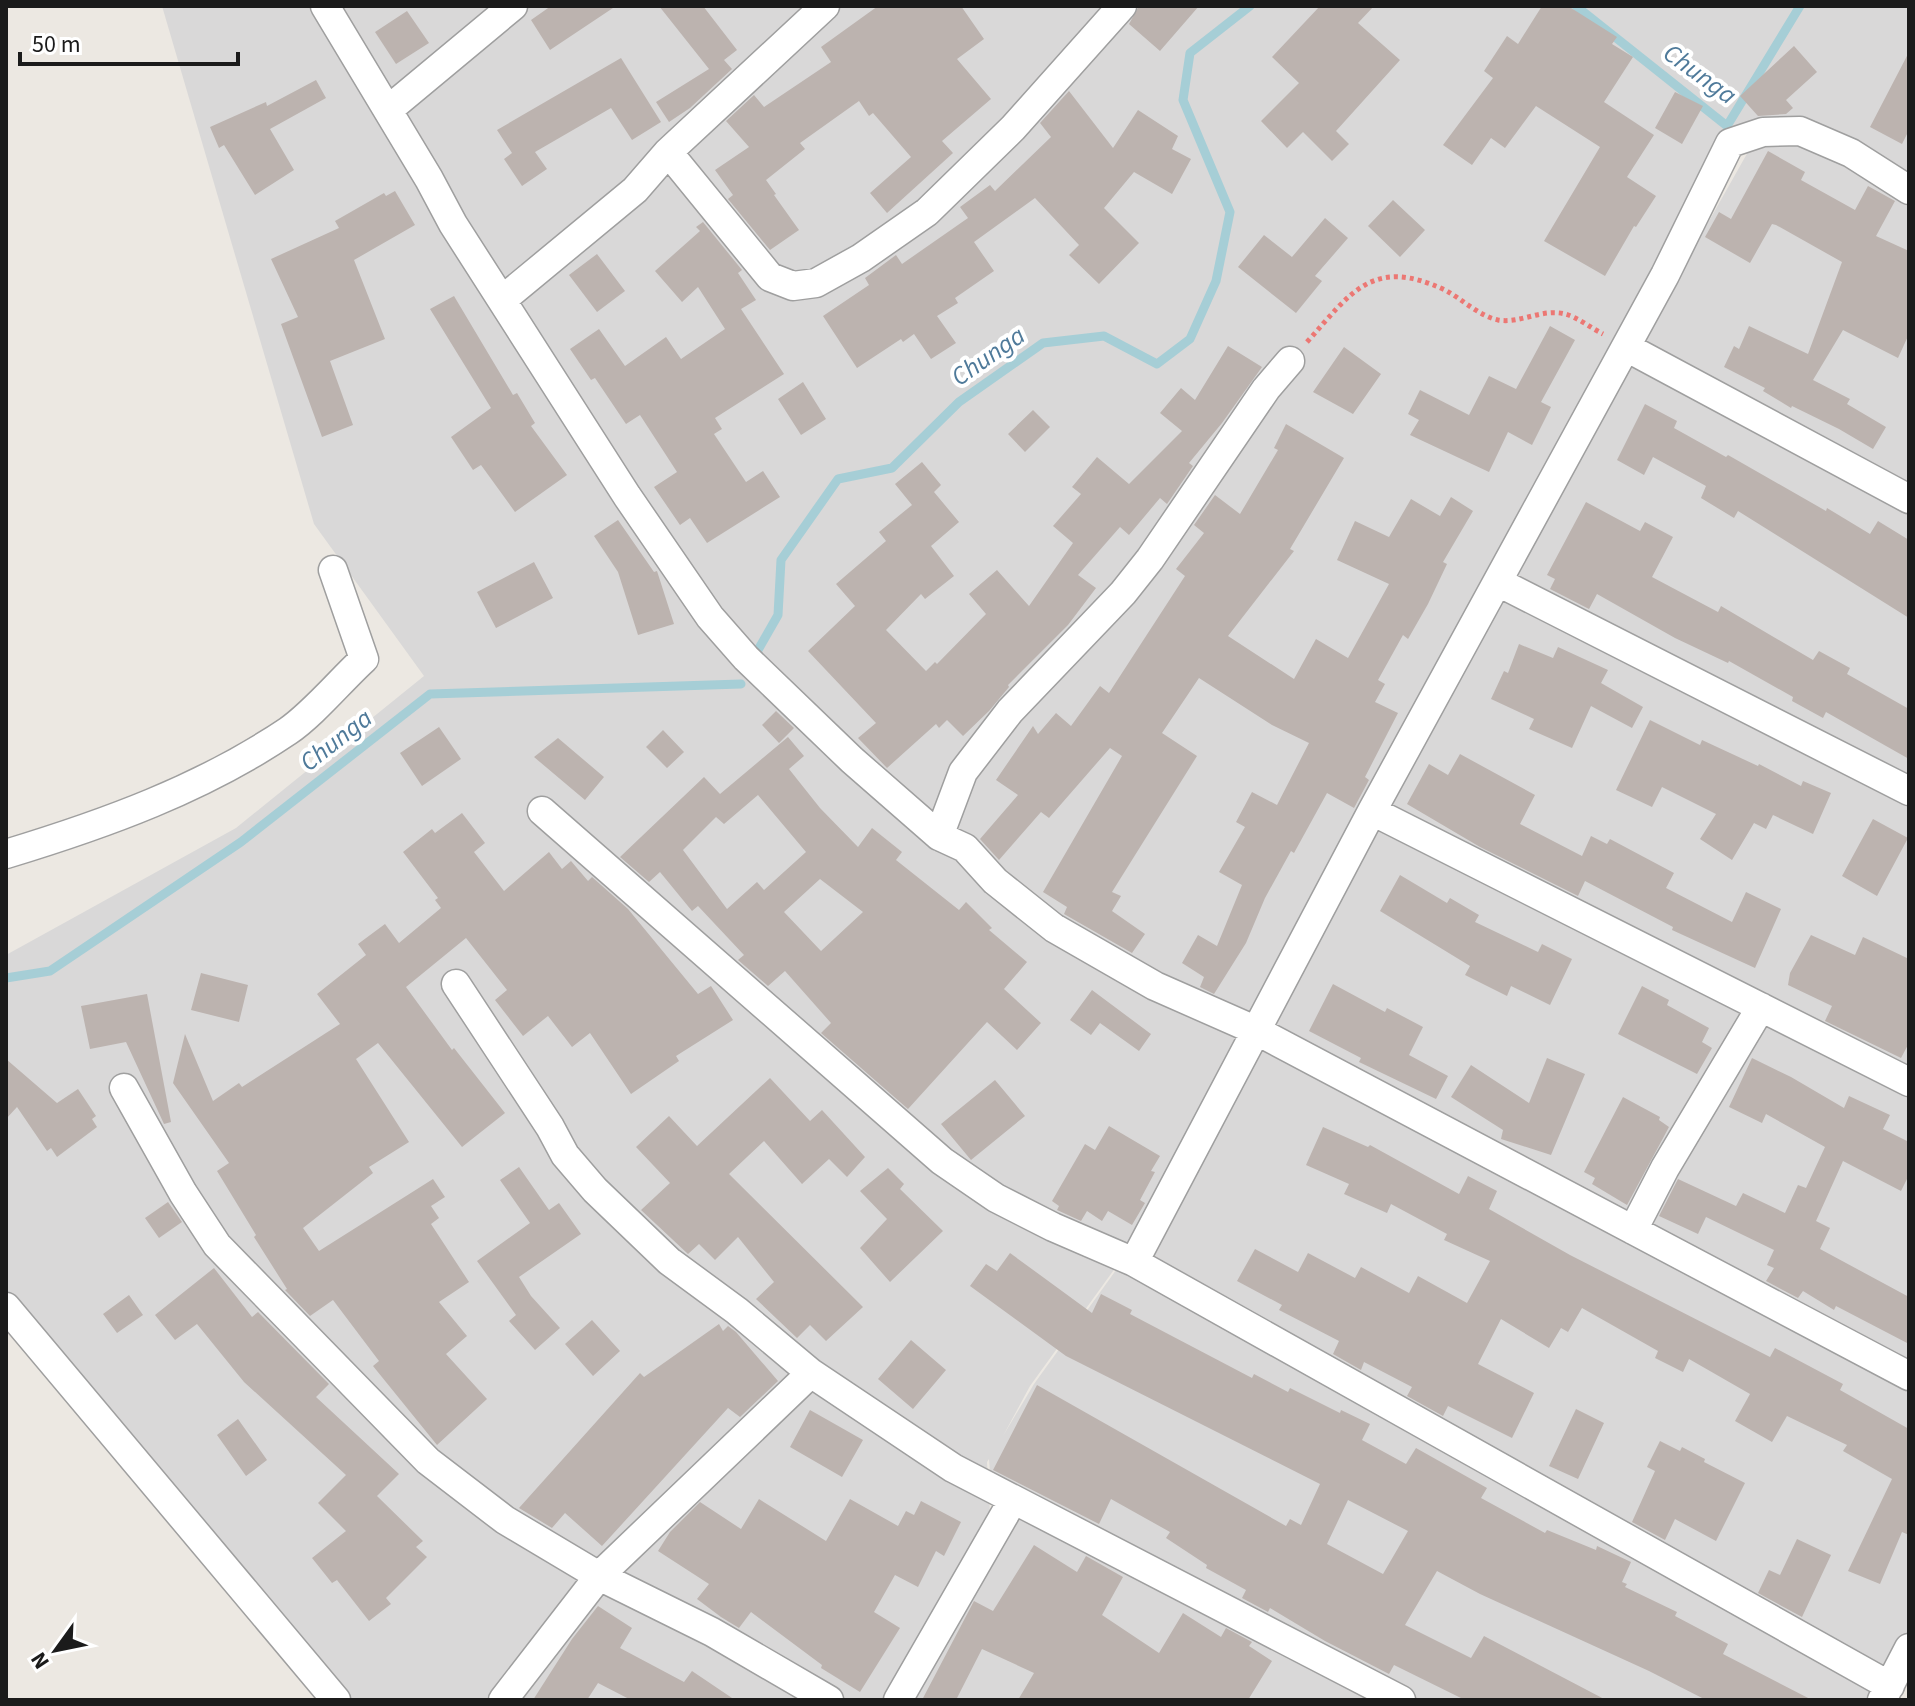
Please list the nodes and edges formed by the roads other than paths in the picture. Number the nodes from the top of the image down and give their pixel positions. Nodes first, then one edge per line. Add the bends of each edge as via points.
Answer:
1 (325, 6) edge
2 (513, 6) edge
3 (825, 6) edge
4 (1122, 6) edge
5 (388, 110) junction
6 (668, 152) junction
7 (1909, 190) edge
8 (502, 300) junction
9 (1626, 347) junction
10 (1290, 361) road end
11 (1909, 499) edge
12 (333, 570) dead end
13 (1498, 582) junction
14 (1909, 791) edge
15 (542, 811) dead end
16 (1372, 811) junction
17 (939, 836) junction
18 (6, 854) edge
19 (456, 984) dead end
20 (1761, 1007) junction
21 (1257, 1031) junction
22 (1909, 1082) edge
23 (124, 1088) dead end
24 (1633, 1230) junction
25 (1134, 1262) junction
26 (6, 1307) edge
27 (811, 1373) junction
28 (1909, 1376) edge
29 (1013, 1500) junction
30 (599, 1576) junction
31 (1909, 1648) edge
32 (1886, 1693) edge
33 (336, 1700) edge
34 (503, 1700) edge
35 (829, 1700) edge
36 (898, 1700) edge
37 (1401, 1700) edge

1 - 5 street
2 - 5 street
3 - 6 street
4 - 6 street via 1013,128 927,212 816,283 793,286 770,277
5 - 8 street
6 - 8 street via 635,190
7 - 9 street via 1851,153 1800,131 1763,132 1730,143
8 - 17 street via 710,617 788,699
9 - 11 street
9 - 13 street
10 - 17 street via 1123,593 1010,711 963,772
12 - 18 street via 364,659 290,730 186,790
13 - 14 street
13 - 16 street
15 - 25 street via 942,1161 1010,1205
16 - 20 street
16 - 21 street
17 - 21 street via 965,848 995,881 1054,928 1155,986
19 - 27 street via 565,1155 595,1190 669,1261
20 - 22 street
20 - 24 street
21 - 24 street
21 - 25 street
23 - 30 street via 217,1245 303,1334 428,1461 505,1520
24 - 28 street
25 - 32 street
26 - 33 street
27 - 29 street via 953,1468
27 - 30 street
29 - 36 street
29 - 37 street
30 - 34 street
30 - 35 street via 712,1632
31 - 32 street

